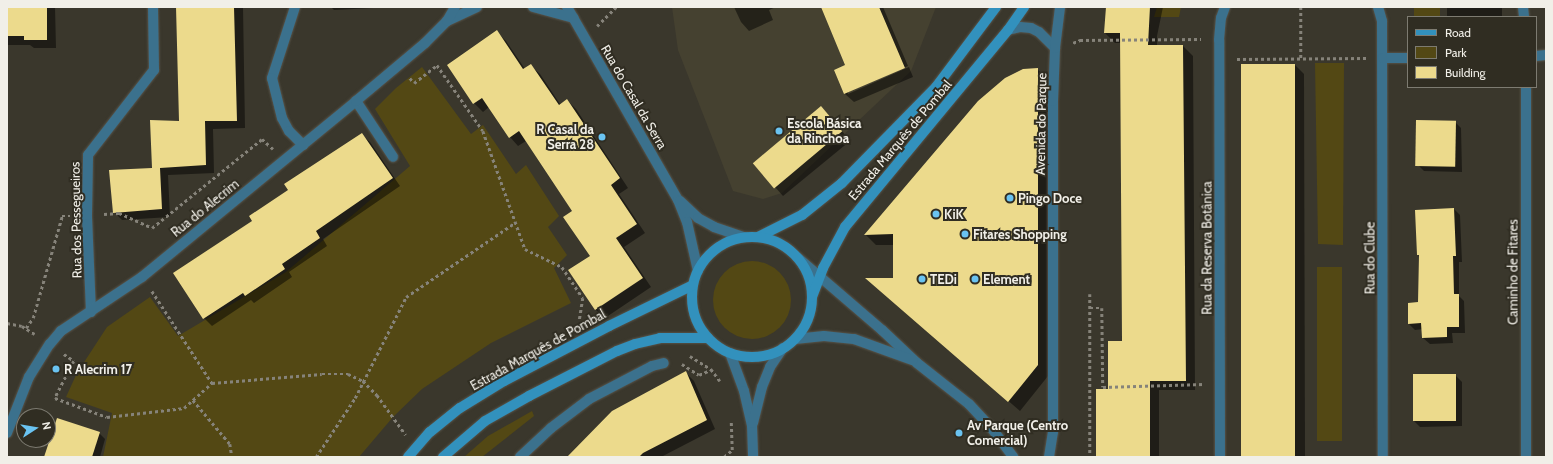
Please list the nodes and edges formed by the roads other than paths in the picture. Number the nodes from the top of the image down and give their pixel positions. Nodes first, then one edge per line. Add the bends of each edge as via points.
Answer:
1 (153, 7) edge
2 (295, 7) edge
3 (455, 7) edge
4 (477, 7) edge
5 (533, 7) edge
6 (568, 7) edge
7 (996, 7) edge
8 (1024, 7) edge
9 (1060, 7) edge
10 (1225, 7) edge
11 (1378, 7) edge
12 (574, 18) junction
13 (447, 21) junction
14 (1008, 30) junction
15 (1055, 48) junction
16 (1382, 58) junction
17 (1407, 58) edge
18 (1526, 88) edge
19 (356, 101) junction
20 (303, 145) junction
21 (393, 157) dead end
22 (678, 200) junction
23 (758, 237) junction
24 (743, 238) junction
25 (797, 257) junction
26 (698, 271) junction
27 (820, 277) junction
28 (693, 284) junction
29 (812, 299) junction
30 (91, 312) junction
31 (708, 338) junction
32 (794, 339) junction
33 (783, 348) junction
34 (730, 353) junction
35 (664, 363) road end
36 (917, 363) junction
37 (752, 424) junction
38 (7, 433) edge
39 (408, 457) edge
40 (443, 457) edge
41 (520, 457) edge
42 (752, 457) edge
43 (1013, 457) edge
44 (1050, 457) edge
45 (1220, 457) edge
46 (1384, 457) edge
47 (1526, 457) edge

1 - 30 street, Rua dos Pessegueiros via 154,70 88,154 87,215
2 - 20 street via 272,78 282,118 289,131
3 - 13 street, Rua do Alecrim
4 - 13 street, Rua do Alecrim
5 - 12 street
6 - 12 street, Rua do Casal da Serra
7 - 23 street, Estrada Marquês de Pombal via 936,87 842,183 802,215
8 - 14 street, Estrada Marquês de Pombal
9 - 15 street, Avenida do Parque
10 - 45 street, Rua da Reserva Botânica via 1221,18 1220,40
11 - 16 street, Rua do Clube via 1382,21
12 - 22 street, Rua do Casal da Serra
13 - 19 street, Rua do Alecrim via 426,43
14 - 15 street via 1031,28 1039,32
14 - 27 street, Estrada Marquês de Pombal via 845,227
15 - 44 street, Avenida do Parque via 1053,432
16 - 17 street
16 - 46 street, Rua do Clube
18 - 47 street, Caminho de Fitares
19 - 20 street, Rua do Alecrim
19 - 21 street
20 - 30 street, Rua do Alecrim via 142,277
22 - 24 street, Rua do Casal da Serra via 698,218
22 - 26 street, Rua do Casal da Serra
23 - 24 street
23 - 25 street via 786,247
24 - 26 street via 729,241 716,248
25 - 27 street
25 - 29 street via 810,284
26 - 28 street
27 - 29 street, Estrada Marquês de Pombal
27 - 36 street
28 - 31 street via 694,314
28 - 39 street, Estrada Marquês de Pombal via 587,337 460,408 430,432
29 - 32 street via 804,327
30 - 38 street, Rua do Alecrim via 61,331 50,344 29,377
31 - 34 street
31 - 40 street via 660,338 617,351 485,421
32 - 33 street
32 - 36 street via 824,336 854,339
33 - 34 street via 757,357
33 - 37 street via 762,387
34 - 37 street via 742,384
35 - 41 street via 646,369 589,399
36 - 43 street via 970,404
37 - 42 street

